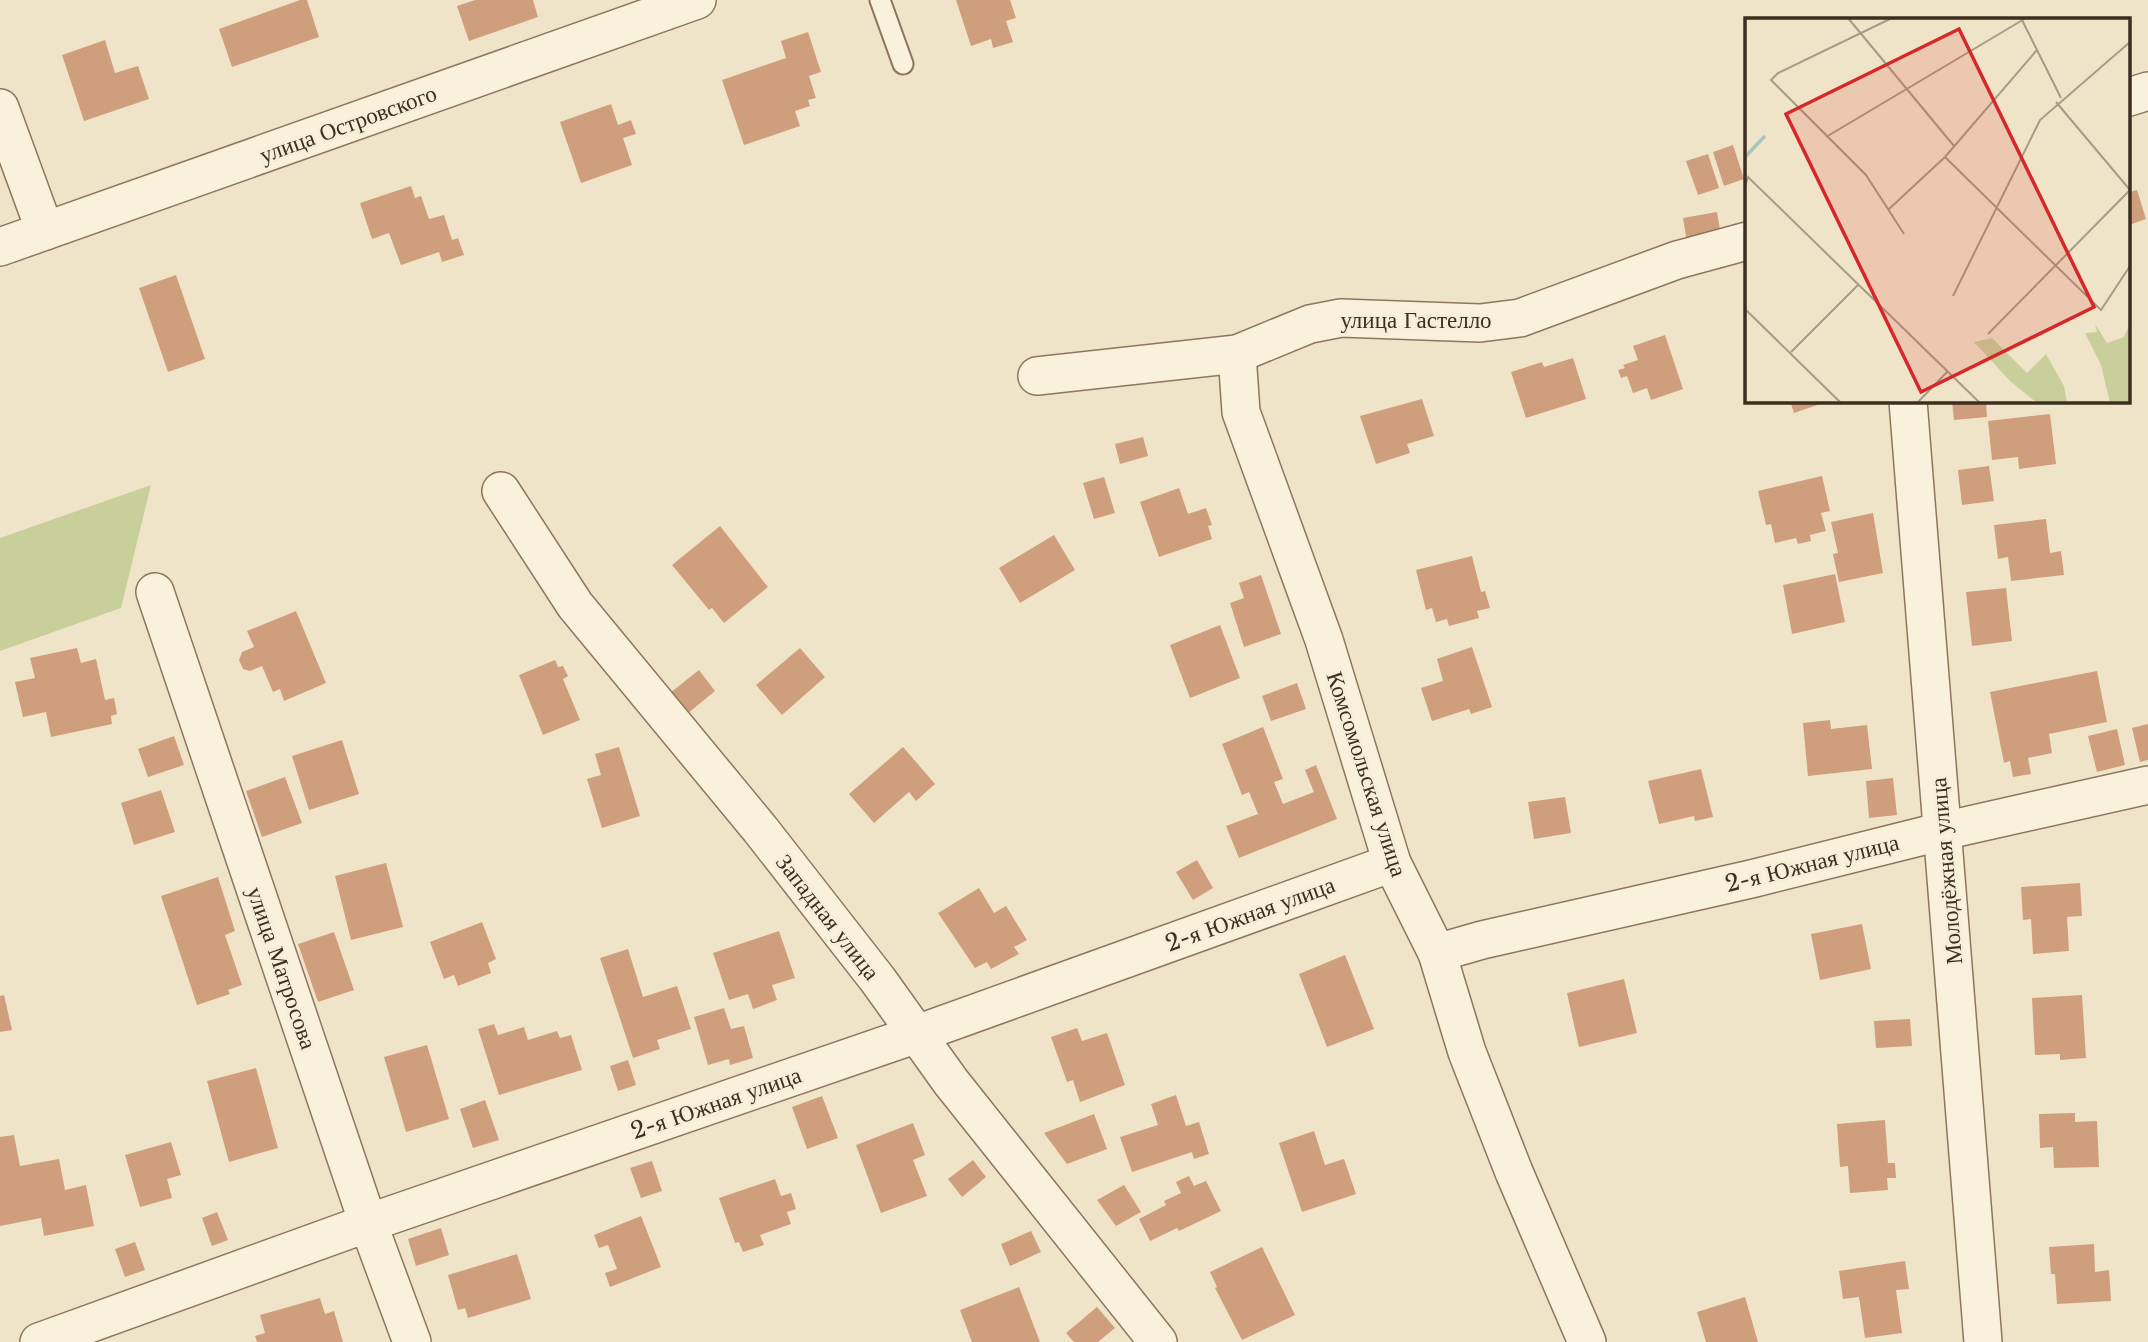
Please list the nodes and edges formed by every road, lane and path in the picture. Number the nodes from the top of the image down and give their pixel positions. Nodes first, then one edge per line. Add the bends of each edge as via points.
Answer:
1 (697, 0) edge
2 (880, 0) edge
3 (903, 64) dead end
4 (2148, 91) edge
5 (2130, 97) edge
6 (0, 108) edge
7 (45, 231) junction
8 (1745, 242) edge
9 (0, 247) edge
10 (1237, 354) junction
11 (1037, 376) dead end
12 (1908, 402) edge
13 (501, 491) dead end
14 (155, 592) dead end
15 (2148, 785) edge
16 (1943, 831) junction
17 (1392, 863) junction
18 (1437, 953) junction
19 (917, 1034) junction
20 (368, 1223) junction
21 (39, 1342) edge
22 (412, 1342) edge
23 (1158, 1342) edge
24 (1587, 1342) edge
25 (1983, 1342) edge

1 - 7 street, улица Островского
2 - 3 lane
4 - 5 street
6 - 7 street
7 - 9 street, улица Островского
8 - 10 street, улица Гастелло via 1677,260 1520,317 1480,323 1341,318 1310,324
10 - 11 street, улица Гастелло
10 - 17 street, Комсомольская улица via 1241,412 1324,640
12 - 16 street, Молодёжная улица
13 - 19 street, Западная улица via 575,605 760,829
14 - 20 street, улица Матросова
15 - 16 street, 2-я Южная улица
16 - 18 street, 2-я Южная улица
16 - 25 street, Молодёжная улица
17 - 18 street, Комсомольская улица
17 - 19 street, 2-я Южная улица
18 - 24 street, Комсомольская улица via 1467,1052
19 - 20 street, 2-я Южная улица
19 - 23 street, Западная улица
20 - 21 street, 2-я Южная улица
20 - 22 street, улица Матросова

